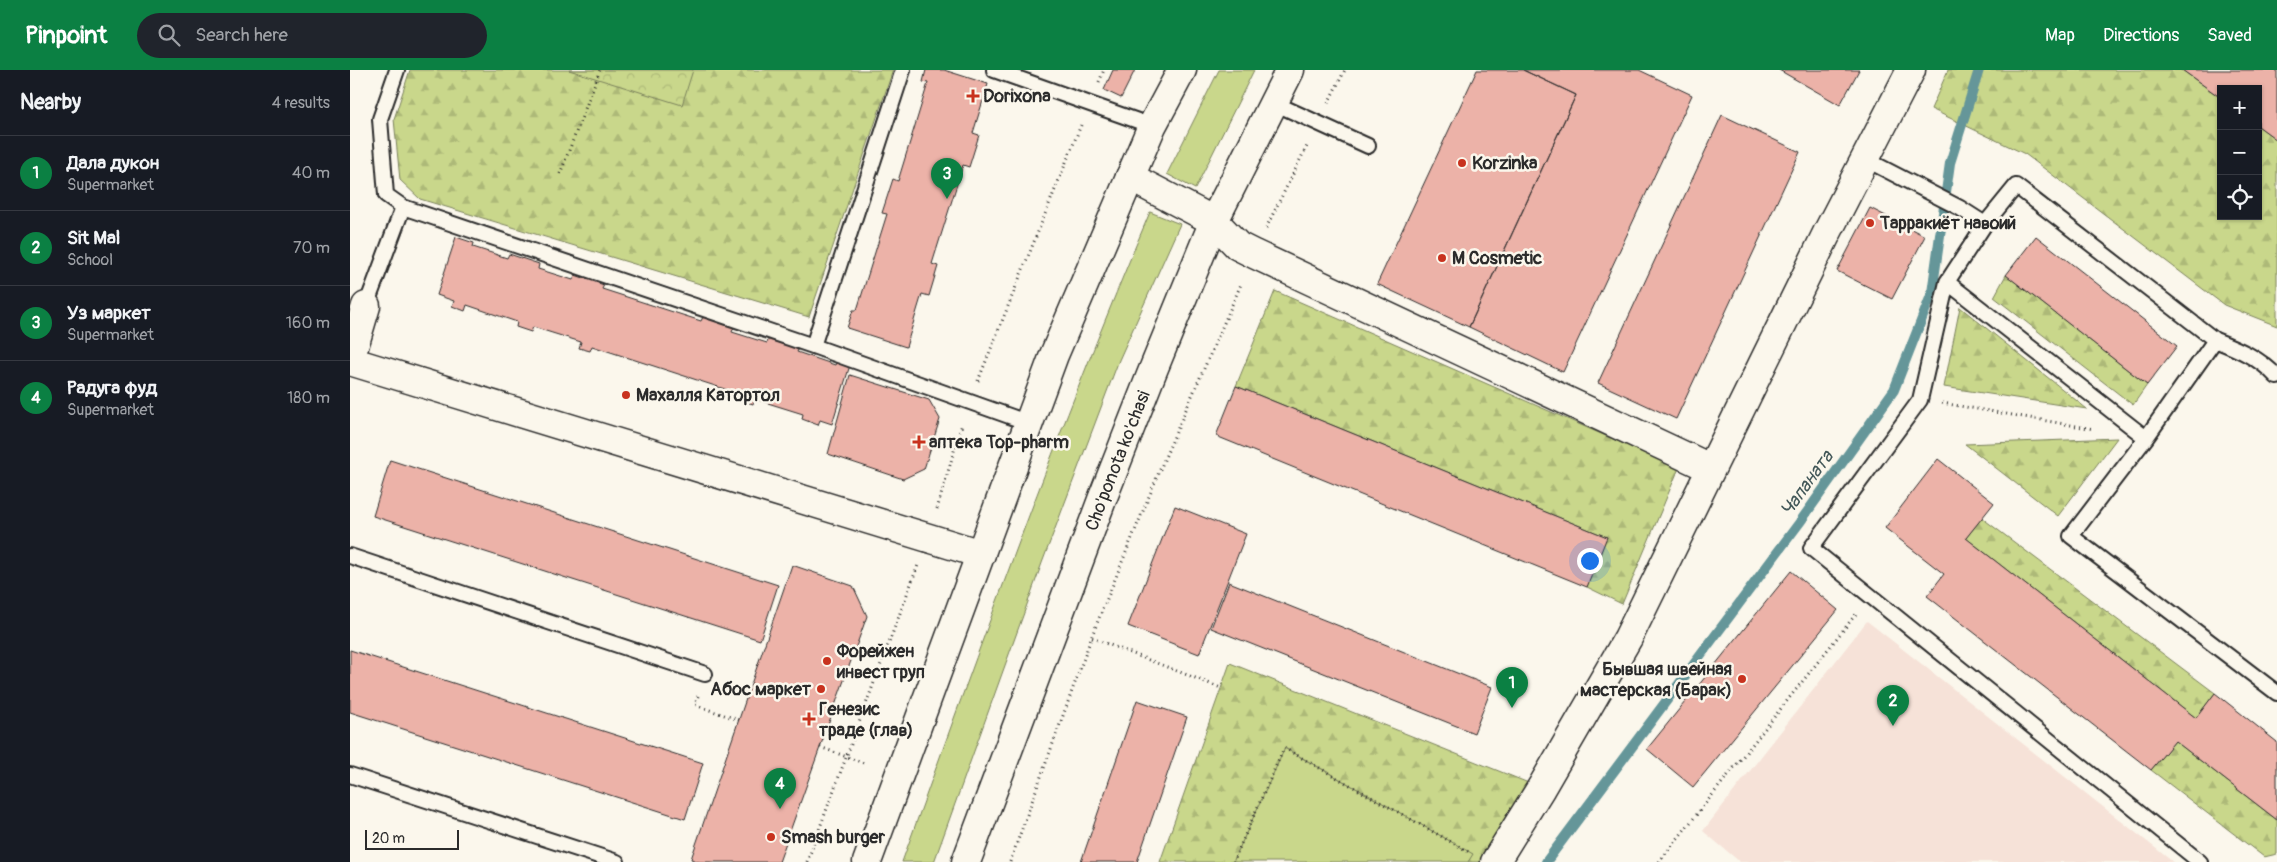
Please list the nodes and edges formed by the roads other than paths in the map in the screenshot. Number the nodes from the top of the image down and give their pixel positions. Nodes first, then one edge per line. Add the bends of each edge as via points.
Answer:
1 (397, 70) edge
2 (903, 70) edge
3 (994, 70) edge
4 (1182, 70) edge
5 (1290, 70) edge
6 (1911, 70) edge
7 (1274, 103) junction
8 (1152, 126) junction
9 (1368, 146) dead end
10 (1865, 159) junction
11 (1130, 176) junction
12 (404, 207) junction
13 (1214, 221) junction
14 (1985, 224) junction
15 (1947, 282) junction
16 (366, 306) joint
17 (2215, 340) junction
18 (813, 346) junction
19 (350, 360) edge
20 (2277, 377) edge
21 (1029, 423) junction
22 (2146, 438) junction
23 (1710, 468) junction
24 (981, 554) junction
25 (350, 556) edge
26 (705, 674) road end
27 (2277, 693) edge
28 (350, 775) edge
29 (1484, 858) edge
30 (617, 862) edge
31 (868, 862) edge
32 (966, 862) edge
33 (2200, 862) edge

1 - 12 lane via 380,119 386,195
2 - 18 lane
3 - 8 lane
4 - 8 street
5 - 7 street, Cho'ponota ko'chasi
6 - 10 street
7 - 9 lane
7 - 13 street, Cho'ponota ko'chasi
8 - 11 street
10 - 14 lane
10 - 23 street
11 - 13 street
11 - 21 street via 1054,355
12 - 16 lane
12 - 18 lane
13 - 23 street via 1238,246 1254,254
13 - 32 street, Cho'ponota ko'chasi via 1102,497
14 - 15 lane
14 - 17 lane via 2016,186
15 - 22 lane
15 - 33 lane via 1920,400 1811,548
16 - 19 street
17 - 20 lane via 2245,352
17 - 22 lane
18 - 21 lane
19 - 24 street
21 - 24 street
22 - 27 lane via 2071,536
23 - 29 street via 1628,638 1541,788
24 - 31 street
25 - 26 lane
28 - 30 lane

